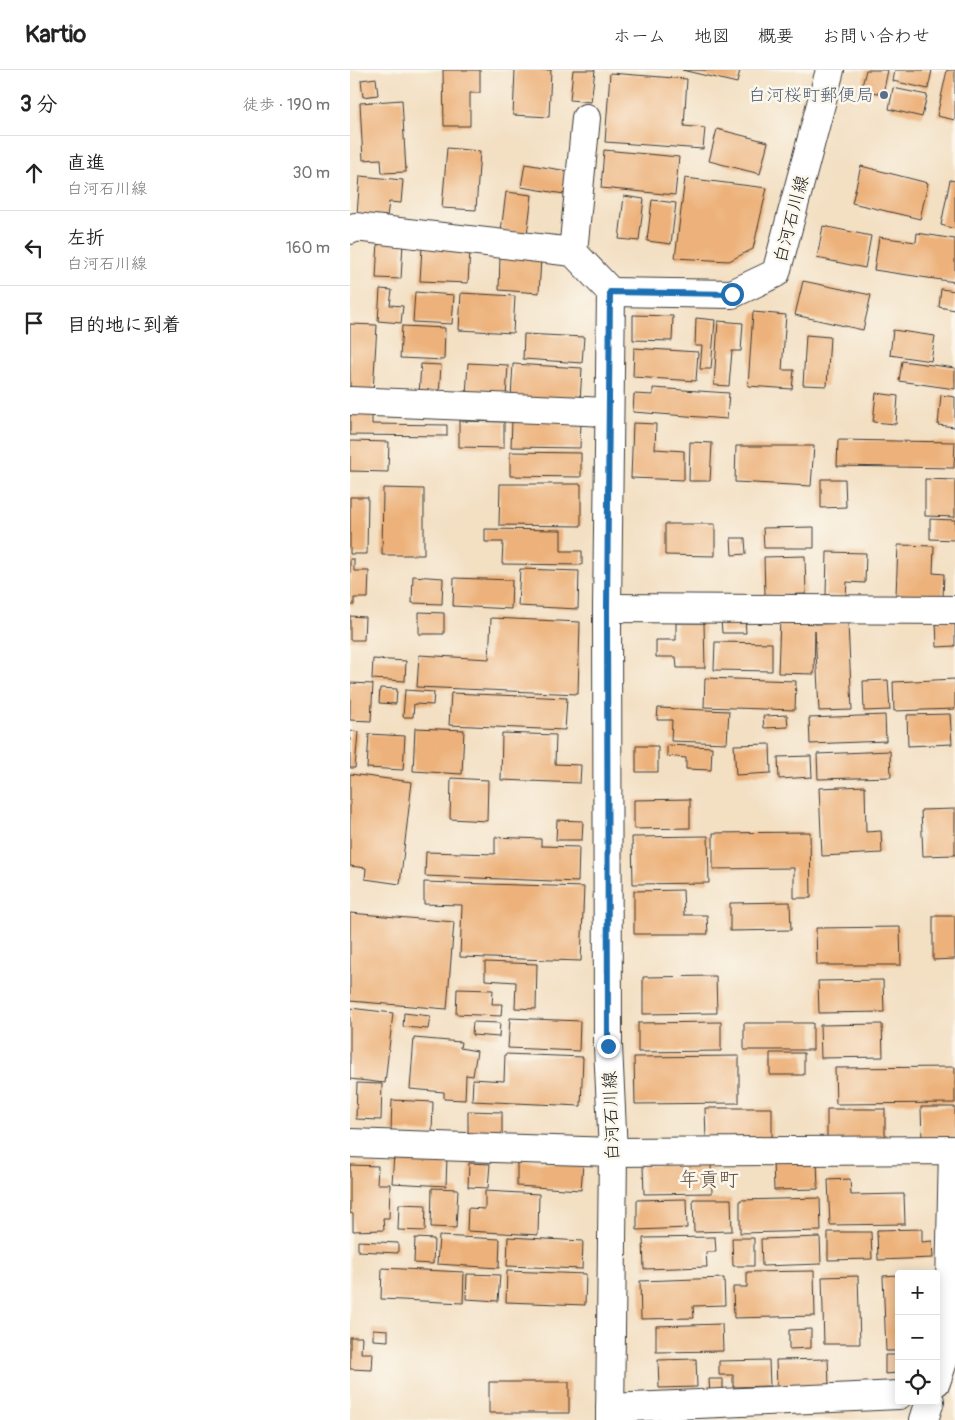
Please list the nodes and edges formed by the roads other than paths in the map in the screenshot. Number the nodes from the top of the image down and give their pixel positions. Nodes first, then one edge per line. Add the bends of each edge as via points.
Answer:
1 (830, 70) edge
2 (586, 118) dead end
3 (350, 230) edge
4 (573, 252) junction
5 (610, 292) junction
6 (350, 401) edge
7 (608, 412) junction
8 (607, 608) junction
9 (955, 610) edge
10 (350, 1143) edge
11 (954, 1150) edge
12 (613, 1152) junction
13 (940, 1370) edge
14 (895, 1395) edge
15 (929, 1405) edge
16 (610, 1414) edge
17 (924, 1420) edge

1 - 5 street, 白河石川線 via 776,273 732,294
2 - 4 street
3 - 4 street via 355,227
4 - 5 street
5 - 7 street, 白河石川線
6 - 7 street
7 - 8 street, 白河石川線
8 - 9 street
8 - 12 street, 白河石川線 via 608,1046
10 - 12 street
11 - 12 street
11 - 13 street via 949,1332
12 - 16 street, 白河石川線
14 - 16 street
15 - 17 street

